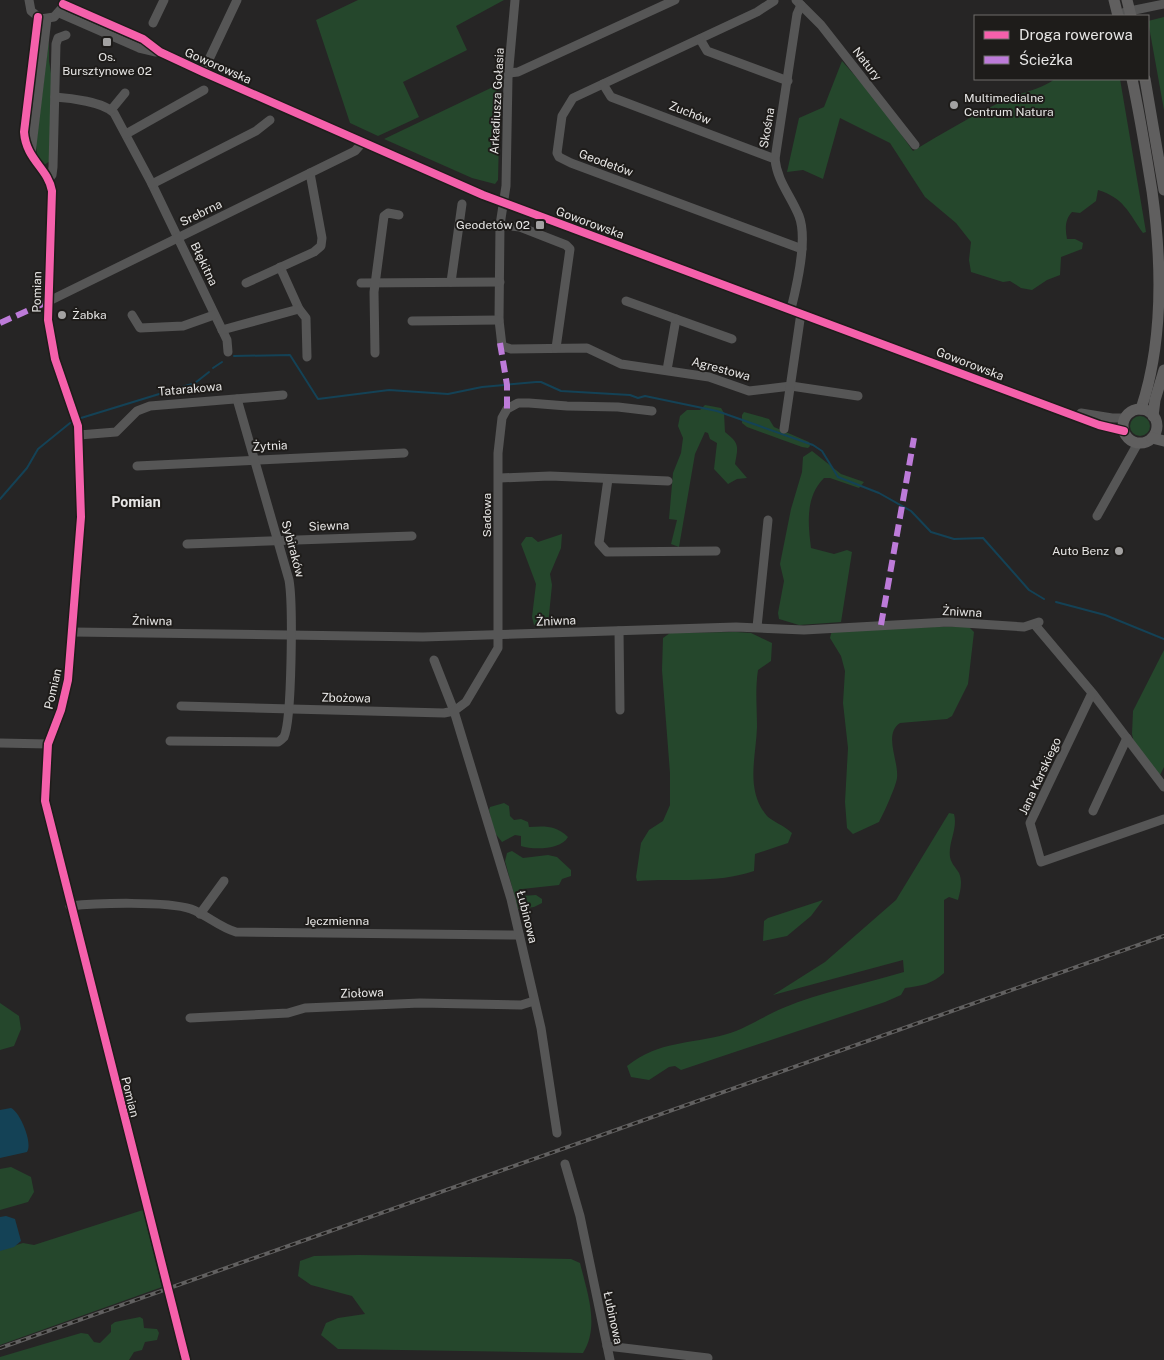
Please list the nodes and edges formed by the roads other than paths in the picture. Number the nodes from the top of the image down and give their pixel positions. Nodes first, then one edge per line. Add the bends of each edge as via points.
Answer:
1 (28, 0) edge
2 (164, 0) edge
3 (236, 0) edge
4 (515, 0) edge
5 (675, 0) edge
6 (1114, 0) edge
7 (1127, 0) edge
8 (774, 1) edge
9 (798, 3) edge
10 (1164, 4) edge
11 (62, 6) edge
12 (1130, 14) edge
13 (1118, 15) edge
14 (42, 18) junction
15 (154, 22) dead end
16 (66, 35) dead end
17 (700, 38) junction
18 (204, 72) junction
19 (509, 73) junction
20 (1132, 80) edge
21 (1145, 80) edge
22 (788, 82) junction
23 (603, 84) junction
24 (204, 90) dead end
25 (125, 93) dead end
26 (54, 97) junction
27 (111, 110) junction
28 (270, 120) dead end
29 (126, 134) junction
30 (362, 143) junction
31 (915, 146) dead end
32 (775, 159) junction
33 (310, 174) junction
34 (48, 180) junction
35 (152, 184) junction
36 (1164, 190) edge
37 (503, 202) junction
38 (462, 204) dead end
39 (399, 215) dead end
40 (500, 225) junction
41 (178, 238) junction
42 (802, 249) junction
43 (280, 267) junction
44 (375, 282) junction
45 (451, 282) junction
46 (500, 282) junction
47 (361, 283) dead end
48 (246, 284) dead end
49 (626, 301) dead end
50 (47, 302) junction
51 (299, 309) junction
52 (791, 309) junction
53 (801, 313) junction
54 (132, 315) dead end
55 (214, 315) junction
56 (676, 319) junction
57 (499, 320) junction
58 (412, 321) dead end
59 (222, 330) junction
60 (732, 339) dead end
61 (556, 348) junction
62 (228, 352) dead end
63 (375, 353) dead end
64 (307, 357) dead end
65 (667, 370) junction
66 (1164, 370) edge
67 (790, 386) junction
68 (283, 396) dead end
69 (858, 396) dead end
70 (238, 400) junction
71 (1141, 409) junction
72 (652, 411) dead end
73 (1069, 412) junction
74 (1125, 418) junction
75 (1158, 424) edge
76 (784, 429) dead end
77 (1124, 431) junction
78 (79, 435) junction
79 (1152, 438) junction
80 (1164, 441) edge
81 (1138, 443) junction
82 (404, 453) dead end
83 (255, 459) junction
84 (137, 466) dead end
85 (500, 478) junction
86 (608, 479) junction
87 (668, 481) dead end
88 (1097, 516) dead end
89 (768, 520) dead end
90 (412, 536) dead end
91 (277, 540) junction
92 (187, 544) dead end
93 (716, 551) dead end
94 (757, 627) junction
95 (619, 631) junction
96 (73, 632) junction
97 (500, 635) junction
98 (290, 636) junction
99 (434, 660) dead end
100 (1092, 693) junction
101 (181, 706) dead end
102 (289, 710) junction
103 (620, 710) dead end
104 (454, 711) junction
105 (1127, 738) junction
106 (170, 741) dead end
107 (0, 743) edge
108 (48, 744) junction
109 (1164, 787) edge
110 (1092, 811) dead end
111 (1164, 819) edge
112 (224, 881) dead end
113 (70, 906) junction
114 (200, 914) junction
115 (519, 935) junction
116 (534, 1001) junction
117 (190, 1018) dead end
118 (557, 1133) dead end
119 (565, 1164) dead end
120 (606, 1346) junction
121 (672, 1357) edge
122 (708, 1358) dead end
123 (186, 1360) edge
124 (610, 1360) edge

1 - 14 street via 31,11
2 - 15 street
3 - 18 street
4 - 19 street, Arkadiusza Gołasia
5 - 19 street via 518,72
6 - 13 main road
7 - 12 main road
8 - 17 street, Geodetów
9 - 22 street, Skośna
9 - 31 street, Natury via 821,26
10 - 12 street
11 - 14 street
11 - 18 street, Goworowska via 139,48 160,52
12 - 13 street
14 - 34 street, Pomian via 24,132 25,145
16 - 26 street, Pomian via 58,38 56,44
17 - 22 street via 708,51
17 - 23 street, Geodetów
18 - 30 street, Goworowska
19 - 37 street, Arkadiusza Gołasia
20 - 71 main road via 1150,178 1163,282 1158,346
21 - 36 main road
22 - 32 street, Skośna
23 - 32 street, Zuchów via 611,97
23 - 42 street, Geodetów via 573,98 565,108 559,157
24 - 29 street
25 - 27 street
26 - 27 street
26 - 34 street, Pomian via 53,167
27 - 29 street, Błękitna
28 - 35 street via 256,131
29 - 35 street, Błękitna
30 - 33 street, Srebrna via 355,151
30 - 37 street, Goworowska
32 - 42 street, Skośna via 778,176 799,215
33 - 41 street, Srebrna
33 - 43 street via 321,246
34 - 50 street, Pomian via 52,191
35 - 41 street, Błękitna
37 - 40 street
37 - 52 street, Goworowska
38 - 45 street
39 - 44 street via 388,213 384,216
40 - 46 street
40 - 61 street via 520,227 570,249
41 - 50 street, Srebrna
41 - 55 street, Błękitna
42 - 52 street, Skośna
43 - 48 street
43 - 51 street
44 - 45 street
44 - 47 street
44 - 63 street
45 - 46 street
46 - 57 street
49 - 56 street
50 - 78 street, Pomian via 52,346
51 - 59 street
51 - 64 street via 307,322
52 - 53 street, Goworowska
53 - 67 street
53 - 73 street, Goworowska
54 - 55 street via 140,328 182,326
55 - 59 street, Błękitna
56 - 60 street
56 - 65 street
57 - 58 street
57 - 61 street, Agrestowa via 500,343 504,347
59 - 62 street, Błękitna
61 - 65 street, Agrestowa via 590,348 621,364
65 - 67 street, Agrestowa via 709,377 749,391
66 - 75 main road via 1155,400
67 - 69 street, Agrestowa
67 - 76 street
68 - 70 street, Tatarakowa
70 - 78 street, Tatarakowa via 228,398 150,406 137,411 116,432
70 - 83 street, Sybiraków
71 - 74 main road via 1132,411
71 - 75 main road
72 - 85 street, Sadowa via 518,403 507,409 502,418 498,453
73 - 74 street, Goworowska
73 - 77 street, Goworowska
74 - 77 main road
75 - 79 main road
77 - 81 main road via 1129,439
78 - 96 street, Pomian via 80,517
79 - 80 main road
79 - 81 main road
81 - 88 street
82 - 83 street, Żytnia
83 - 84 street, Żytnia
83 - 91 street, Sybiraków
85 - 86 street
85 - 97 street, Sadowa
86 - 87 street
86 - 93 street via 599,543 607,552
89 - 94 street
90 - 91 street, Siewna
91 - 92 street, Siewna
91 - 98 street, Sybiraków via 291,592
94 - 95 street, Żniwna
94 - 100 street, Żniwna via 804,630 948,622 1002,626 1037,623
95 - 97 street, Żniwna
95 - 103 street
96 - 98 street, Żniwna
96 - 108 street, Pomian via 66,690
97 - 98 street, Żniwna
97 - 104 street, Sadowa via 497,652 466,702
98 - 102 street, Sybiraków
99 - 104 street
100 - 105 street
100 - 111 street, Jana Karskiego via 1030,823 1041,862
101 - 102 street, Zbożowa
102 - 104 street, Zbożowa
102 - 106 street, Sybiraków via 284,737 278,742
104 - 115 street, Łubinowa
105 - 109 street
105 - 110 street
107 - 108 street
108 - 113 street, Pomian via 45,802
112 - 114 street
113 - 114 street, Jęczmienna via 154,904 191,909
113 - 123 street, Pomian
114 - 115 street, Jęczmienna via 236,932
115 - 116 street, Łubinowa
116 - 117 street, Ziołowa via 521,1006 420,1003
116 - 118 street, Łubinowa
119 - 120 street, Łubinowa via 580,1216
120 - 121 street
120 - 124 street, Łubinowa
121 - 122 street

